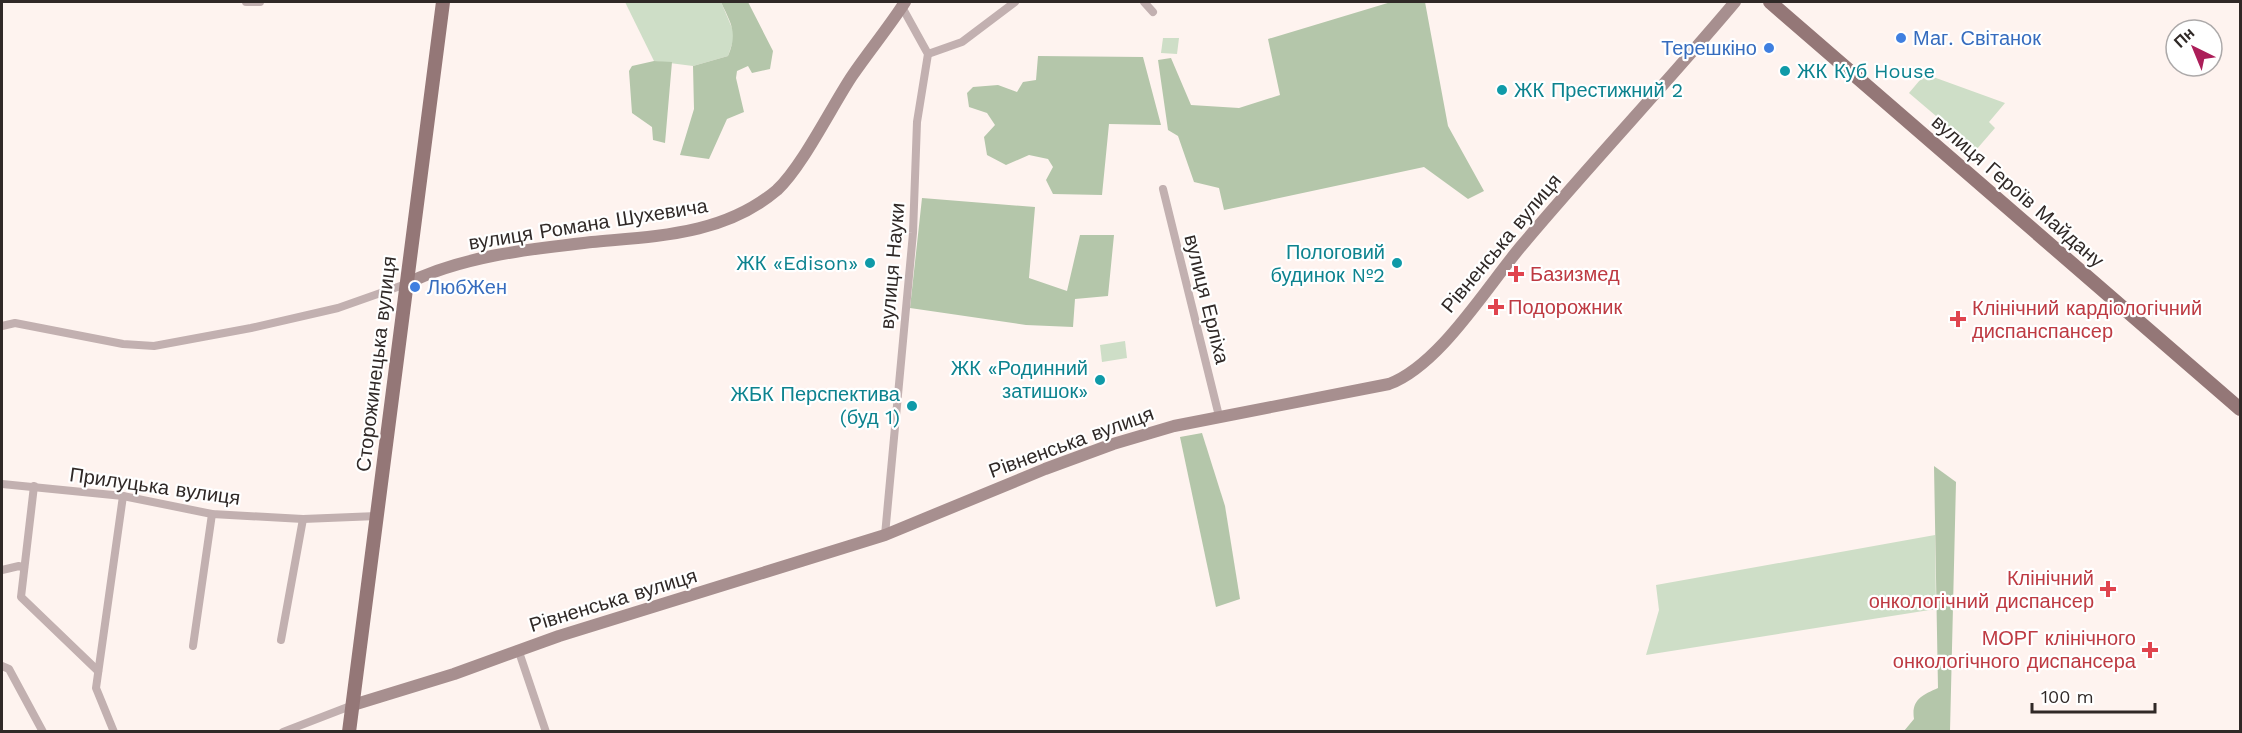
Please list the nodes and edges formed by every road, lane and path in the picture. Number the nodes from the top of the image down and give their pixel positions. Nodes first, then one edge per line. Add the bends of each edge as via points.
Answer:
1 (246, 2) edge
2 (260, 2) edge
3 (443, 2) edge
4 (1015, 2) edge
5 (1144, 2) edge
6 (1735, 2) edge
7 (1770, 2) edge
8 (903, 4) edge
9 (1153, 12) dead end
10 (928, 54) junction
11 (1163, 189) dead end
12 (406, 284) junction
13 (2, 326) edge
14 (2241, 409) edge
15 (1219, 416) junction
16 (2, 484) edge
17 (34, 486) junction
18 (123, 496) junction
19 (212, 514) junction
20 (377, 516) junction
21 (303, 519) junction
22 (885, 535) junction
23 (24, 568) junction
24 (2, 570) edge
25 (281, 640) dead end
26 (193, 646) dead end
27 (518, 649) junction
28 (2, 666) edge
29 (98, 671) junction
30 (353, 705) junction
31 (43, 732) edge
32 (114, 732) edge
33 (283, 732) edge
34 (349, 732) edge
35 (546, 732) edge

1 - 2 street
3 - 12 main road, Сторожинецька вулиця
4 - 10 street via 962,42
5 - 9 street
6 - 15 street, Рівненська вулиця via 1523,244 1435,352 1410,376 1389,384
7 - 14 main road, вулиця Героїв Майдану
8 - 10 street
8 - 12 street, вулиця Романа Шухевича via 793,169 779,188 757,205 719,224 667,236 504,255 441,270
10 - 22 street, вулиця Науки via 917,122 913,233
11 - 15 street, вулиця Ерліха
12 - 13 street, вулиця Романа Шухевича via 338,308 154,346 123,344 15,323
12 - 20 main road, Сторожинецька вулиця
15 - 22 street, Рівненська вулиця via 1094,451
16 - 17 street, Прилуцька вулиця
17 - 18 street, Прилуцька вулиця
17 - 23 street
18 - 19 street, Прилуцька вулиця
18 - 29 street
19 - 21 street, Прилуцька вулиця
19 - 26 street
20 - 21 street, Прилуцька вулиця
20 - 30 main road, Сторожинецька вулиця
21 - 25 street
22 - 27 street, Рівненська вулиця
23 - 24 street
23 - 29 street via 24,602
27 - 30 street, Рівненська вулиця via 454,674
27 - 35 street
28 - 31 street via 9,669
29 - 32 street via 96,688
30 - 33 street, Рівненська вулиця
30 - 34 main road, Сторожинецька вулиця

